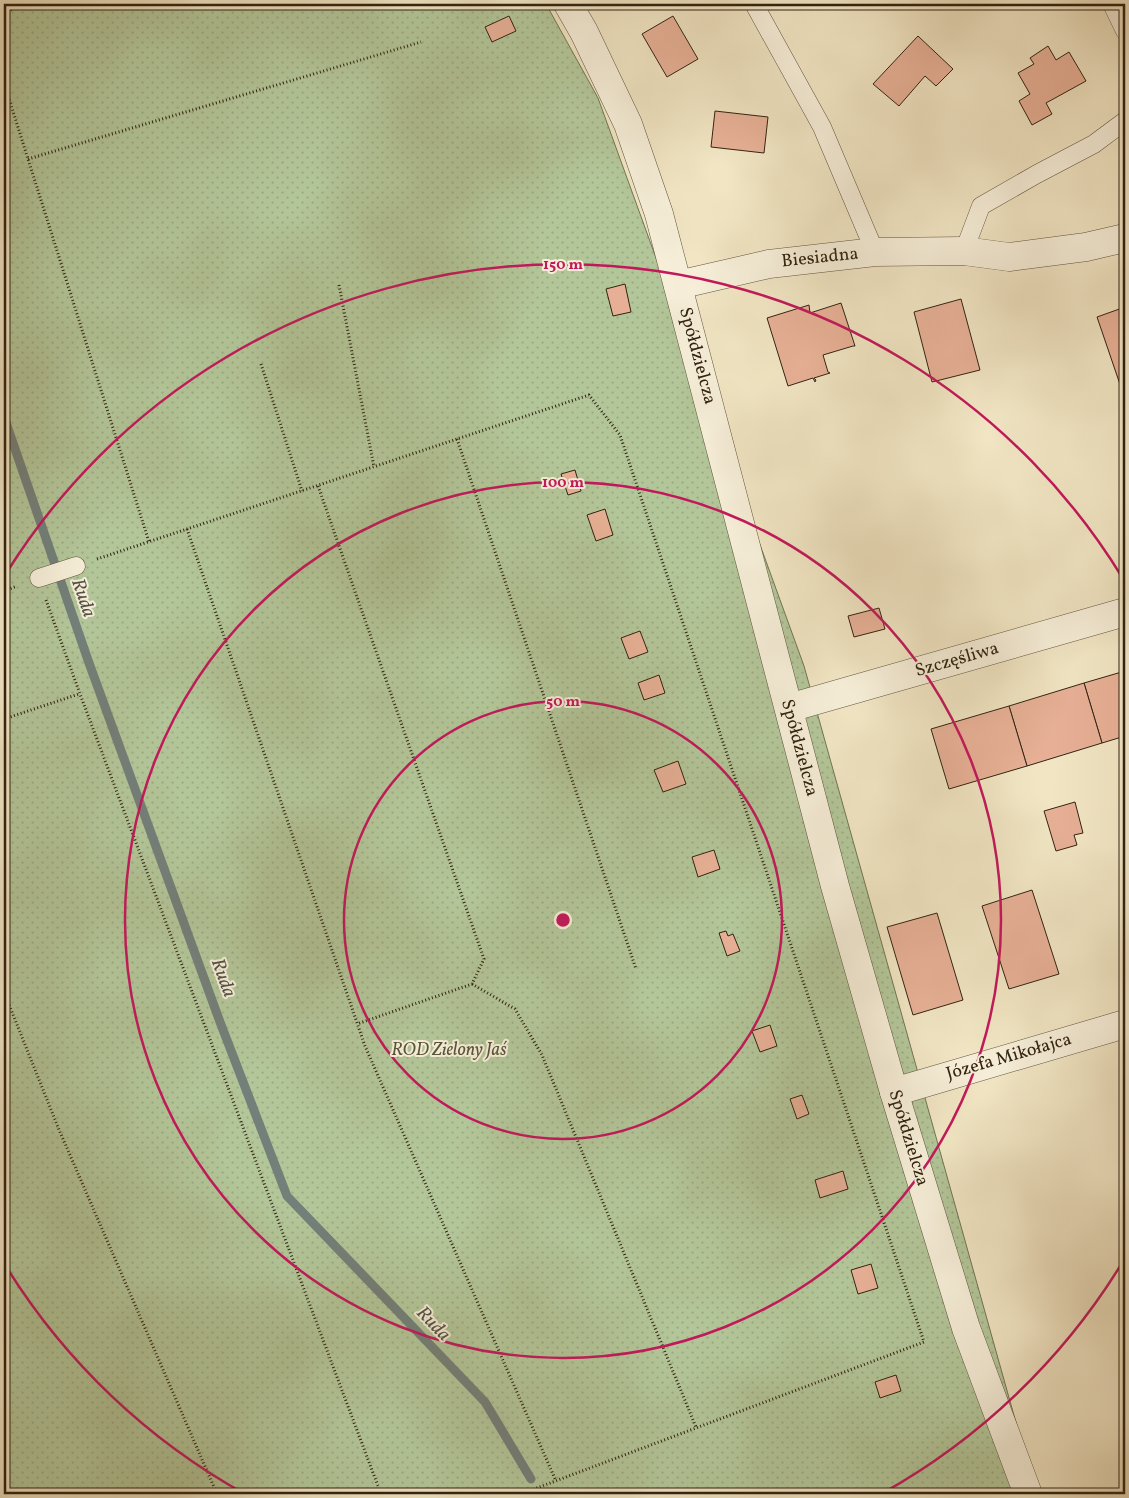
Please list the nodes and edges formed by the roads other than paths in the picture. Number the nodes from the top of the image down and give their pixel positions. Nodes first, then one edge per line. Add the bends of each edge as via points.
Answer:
1 (568, 4) edge
2 (754, 4) edge
3 (1112, 4) edge
4 (1125, 31) edge
5 (1125, 121) edge
6 (1125, 238) edge
7 (964, 251) junction
8 (875, 252) junction
9 (678, 285) junction
10 (76, 566) road end
11 (39, 578) road end
12 (1125, 612) edge
13 (789, 708) junction
14 (1125, 1024) edge
15 (894, 1092) junction
16 (1028, 1494) edge

1 - 9 street, Spółdzielcza via 628,124 659,214
2 - 8 lane via 822,127
3 - 4 lane
5 - 7 lane via 1094,144 981,206
6 - 7 street, Biesiadna via 1086,247 1009,257
7 - 8 street, Biesiadna
8 - 9 street, Biesiadna via 769,264
9 - 13 street, Spółdzielcza
10 - 11 lane
12 - 13 street, Szczęśliwa
13 - 15 street, Spółdzielcza via 835,886
14 - 15 street, Józefa Mikołajca
15 - 16 street, Spółdzielcza via 966,1328

